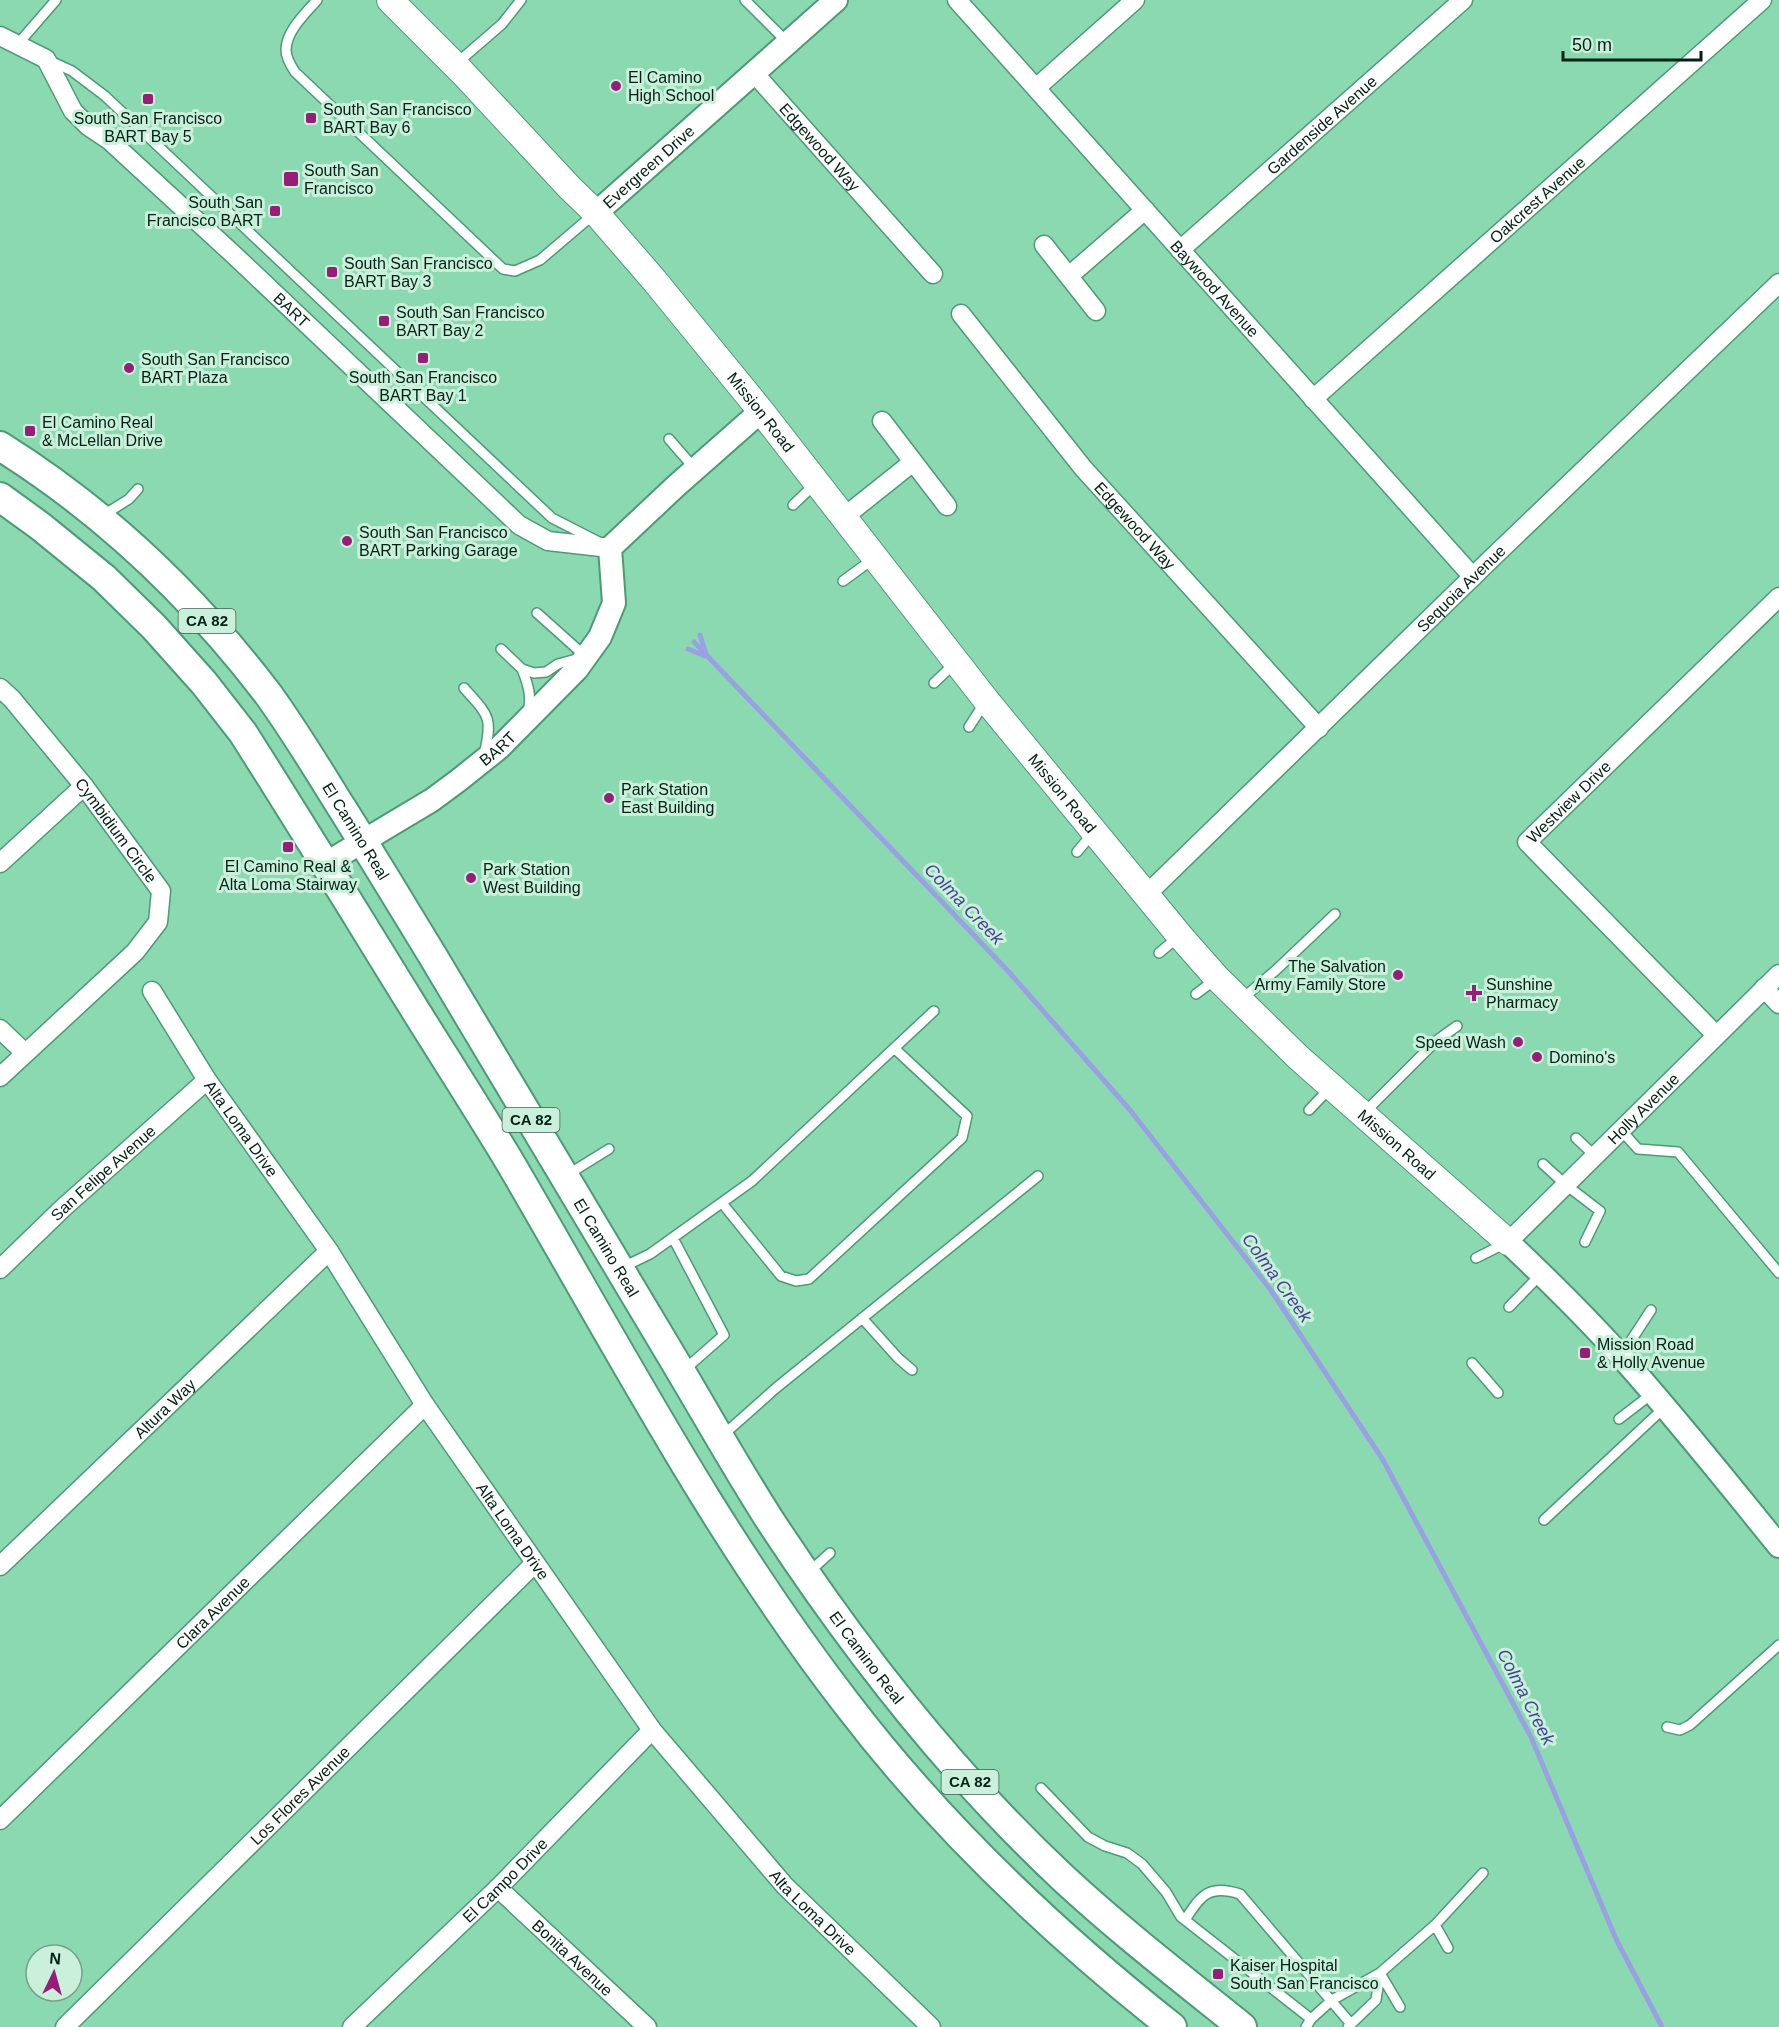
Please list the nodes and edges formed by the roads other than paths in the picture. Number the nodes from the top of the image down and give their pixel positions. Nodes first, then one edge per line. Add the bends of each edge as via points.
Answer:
1 (56, 0) edge
2 (390, 0) edge
3 (521, 0) edge
4 (746, 0) edge
5 (836, 0) edge
6 (957, 0) edge
7 (1135, 0) edge
8 (1463, 0) edge
9 (1762, 0) edge
10 (313, 2) edge
11 (0, 36) edge
12 (788, 43) junction
13 (17, 45) junction
14 (46, 59) junction
15 (455, 65) junction
16 (754, 73) junction
17 (1036, 88) junction
18 (1145, 210) junction
19 (596, 213) junction
20 (1044, 245) dead end
21 (1180, 250) junction
22 (933, 274) dead end
23 (1069, 276) junction
24 (1779, 283) edge
25 (1096, 311) dead end
26 (961, 314) dead end
27 (1313, 399) junction
28 (761, 411) junction
29 (882, 421) dead end
30 (669, 439) dead end
31 (0, 446) edge
32 (913, 462) junction
33 (694, 469) junction
34 (817, 483) junction
35 (138, 489) dead end
36 (0, 497) edge
37 (793, 505) dead end
38 (947, 506) dead end
39 (844, 517) junction
40 (99, 518) junction
41 (610, 548) junction
42 (875, 558) junction
43 (1473, 577) junction
44 (843, 581) dead end
45 (1779, 597) edge
46 (537, 613) dead end
47 (501, 650) dead end
48 (585, 656) junction
49 (956, 662) junction
50 (522, 669) junction
51 (934, 683) dead end
52 (0, 688) edge
53 (464, 688) dead end
54 (986, 700) junction
55 (525, 723) junction
56 (969, 727) dead end
57 (1319, 728) junction
58 (482, 762) junction
59 (84, 786) junction
60 (1093, 832) junction
61 (363, 842) junction
62 (1077, 852) dead end
63 (0, 863) edge
64 (325, 864) junction
65 (1145, 896) junction
66 (1335, 914) dead end
67 (1180, 936) junction
68 (1159, 953) dead end
69 (1779, 974) edge
70 (1217, 978) junction
71 (1764, 988) junction
72 (152, 991) dead end
73 (1196, 994) dead end
74 (1240, 1000) junction
75 (1779, 1004) edge
76 (934, 1011) dead end
77 (1457, 1026) dead end
78 (0, 1029) edge
79 (1716, 1035) junction
80 (894, 1048) junction
81 (25, 1053) junction
82 (0, 1077) edge
83 (207, 1080) junction
84 (1331, 1087) junction
85 (1309, 1110) dead end
86 (1363, 1114) junction
87 (1621, 1130) junction
88 (1576, 1138) dead end
89 (609, 1149) dead end
90 (1595, 1156) junction
91 (1543, 1164) dead end
92 (564, 1176) junction
93 (1038, 1176) dead end
94 (1566, 1185) junction
95 (722, 1203) junction
96 (673, 1238) junction
97 (1508, 1242) junction
98 (1585, 1242) dead end
99 (329, 1251) junction
100 (1476, 1258) dead end
101 (0, 1269) edge
102 (619, 1269) junction
103 (573, 1272) junction
104 (1542, 1273) junction
105 (1779, 1273) edge
106 (1509, 1307) dead end
107 (1651, 1310) dead end
108 (862, 1318) junction
109 (1621, 1356) junction
110 (1472, 1363) dead end
111 (912, 1370) dead end
112 (681, 1372) junction
113 (1498, 1393) dead end
114 (1659, 1400) junction
115 (425, 1405) junction
116 (1619, 1419) dead end
117 (720, 1437) junction
118 (1544, 1520) dead end
119 (1779, 1546) edge
120 (830, 1553) dead end
121 (535, 1563) junction
122 (0, 1566) edge
123 (806, 1574) junction
124 (769, 1597) junction
125 (1779, 1645) edge
126 (1667, 1727) dead end
127 (652, 1730) junction
128 (1041, 1788) dead end
129 (0, 1820) edge
130 (1483, 1873) dead end
131 (498, 1888) junction
132 (1185, 1920) junction
133 (1436, 1925) junction
134 (1448, 1948) dead end
135 (1380, 1973) junction
136 (1332, 2000) junction
137 (1400, 2007) dead end
138 (1308, 2023) edge
139 (1350, 2026) edge
140 (65, 2027) edge
141 (354, 2027) edge
142 (647, 2027) edge
143 (931, 2027) edge
144 (1172, 2027) edge
145 (1242, 2027) edge

1 - 13 lane
2 - 15 main road, Mission Road
3 - 15 lane via 501,24
4 - 12 lane
5 - 12 street, Evergreen Drive
6 - 17 street, Baywood Avenue
7 - 17 street
8 - 21 street, Gardenside Avenue
9 - 27 street, Oakcrest Avenue
10 - 19 lane via 297,23 286,49 295,72 502,269 515,271 540,260
11 - 13 street
12 - 16 street, Evergreen Drive
13 - 14 street
14 - 41 lane via 72,70 105,96 552,518
14 - 41 street, BART via 73,111 88,126 109,140 234,255 519,525 548,541
15 - 19 main road, Mission Road
16 - 19 street, Evergreen Drive
16 - 22 street, Edgewood Way
17 - 18 street, Baywood Avenue
18 - 21 street, Baywood Avenue
18 - 23 street
19 - 28 main road, Mission Road
20 - 23 street
21 - 27 street, Baywood Avenue
23 - 25 street
24 - 43 street, Sequoia Avenue
26 - 57 street, Edgewood Way via 1083,468
27 - 43 street, Baywood Avenue
28 - 33 street
28 - 34 main road, Mission Road
29 - 32 street
30 - 33 lane
31 - 40 main road, El Camino Real / CA 82
32 - 38 street
32 - 39 street
33 - 41 street
34 - 37 lane
34 - 39 main road, Mission Road
35 - 40 lane
36 - 64 main road, CA 82 via 104,578 168,643 243,733
39 - 42 main road, Mission Road
40 - 61 main road, El Camino Real / CA 82 via 186,597 230,646 293,731
41 - 48 street, BART via 614,603 600,637
42 - 44 lane
42 - 49 main road, Mission Road
43 - 57 street, Sequoia Avenue
45 - 79 street, Westview Drive via 1527,842
46 - 48 lane
47 - 50 lane
48 - 50 lane via 546,672
48 - 55 street, BART
49 - 51 lane
49 - 54 main road, Mission Road
50 - 55 lane via 529,685
52 - 59 street, Cymbidium Circle
53 - 58 lane via 484,711 489,725
54 - 56 lane
54 - 60 main road, Mission Road
55 - 58 street, BART
57 - 65 street, Sequoia Avenue
58 - 61 street, BART via 432,800
59 - 63 street
59 - 81 street, Cymbidium Circle via 161,891 158,922 135,952
60 - 62 lane
60 - 65 main road, Mission Road
61 - 64 street, BART
61 - 92 main road, El Camino Real / CA 82
64 - 103 main road, CA 82
65 - 67 main road, Mission Road
66 - 74 lane
67 - 68 lane
67 - 70 main road, Mission Road
69 - 71 street, Holly Avenue
70 - 73 lane
70 - 74 main road, Mission Road
71 - 75 street
71 - 79 street, Holly Avenue
72 - 83 street, Alta Loma Drive
74 - 84 main road, Mission Road
76 - 80 lane
77 - 86 lane via 1436,1041
78 - 81 street
79 - 87 street, Holly Avenue
80 - 95 lane via 752,1181
80 - 95 lane via 968,1116 962,1138 809,1279 796,1281 781,1276
81 - 82 street, Cymbidium Circle
83 - 99 street, Alta Loma Drive
83 - 101 street, San Felipe Avenue
84 - 85 lane
84 - 86 main road, Mission Road
86 - 97 main road, Mission Road
87 - 90 street, Holly Avenue
87 - 105 lane via 1638,1149 1678,1152
88 - 90 lane
89 - 92 lane
90 - 94 street, Holly Avenue
91 - 94 lane
92 - 102 main road, El Camino Real / CA 82
93 - 108 lane
94 - 97 street, Holly Avenue
94 - 98 lane via 1600,1210
95 - 96 lane
96 - 102 lane
96 - 112 lane via 724,1335
97 - 100 lane
97 - 104 street, Mission Road
99 - 115 street, Alta Loma Drive
99 - 122 street, Altura Way
102 - 103 main road
102 - 112 main road, El Camino Real / CA 82
103 - 124 main road, CA 82
104 - 106 lane
104 - 109 street, Mission Road
107 - 109 lane
108 - 111 lane
108 - 117 lane
109 - 114 street, Mission Road
110 - 113 lane
112 - 117 main road, El Camino Real / CA 82
114 - 116 lane
114 - 118 lane
114 - 119 street, Mission Road
115 - 121 street, Alta Loma Drive
115 - 129 street, Clara Avenue
117 - 123 main road, El Camino Real / CA 82
120 - 123 lane
121 - 127 street, Alta Loma Drive
121 - 140 street, Los Flores Avenue
123 - 124 main road
123 - 145 main road, El Camino Real / CA 82 via 899,1699 1015,1830 1110,1921
124 - 144 main road, CA 82 via 850,1708 936,1810 1084,1955
125 - 126 lane via 1689,1725 1680,1730
127 - 131 street, El Campo Drive
127 - 143 street, Alta Loma Drive via 785,1886
128 - 132 lane via 1088,1837 1127,1853 1142,1864
130 - 133 lane
131 - 141 street, El Campo Drive
131 - 142 street, Bonita Avenue
132 - 136 lane via 1207,1893 1223,1888 1240,1894
132 - 138 lane
133 - 134 lane
133 - 135 lane
135 - 136 lane
135 - 137 lane
135 - 139 lane via 1376,2000
136 - 138 lane
136 - 139 lane

